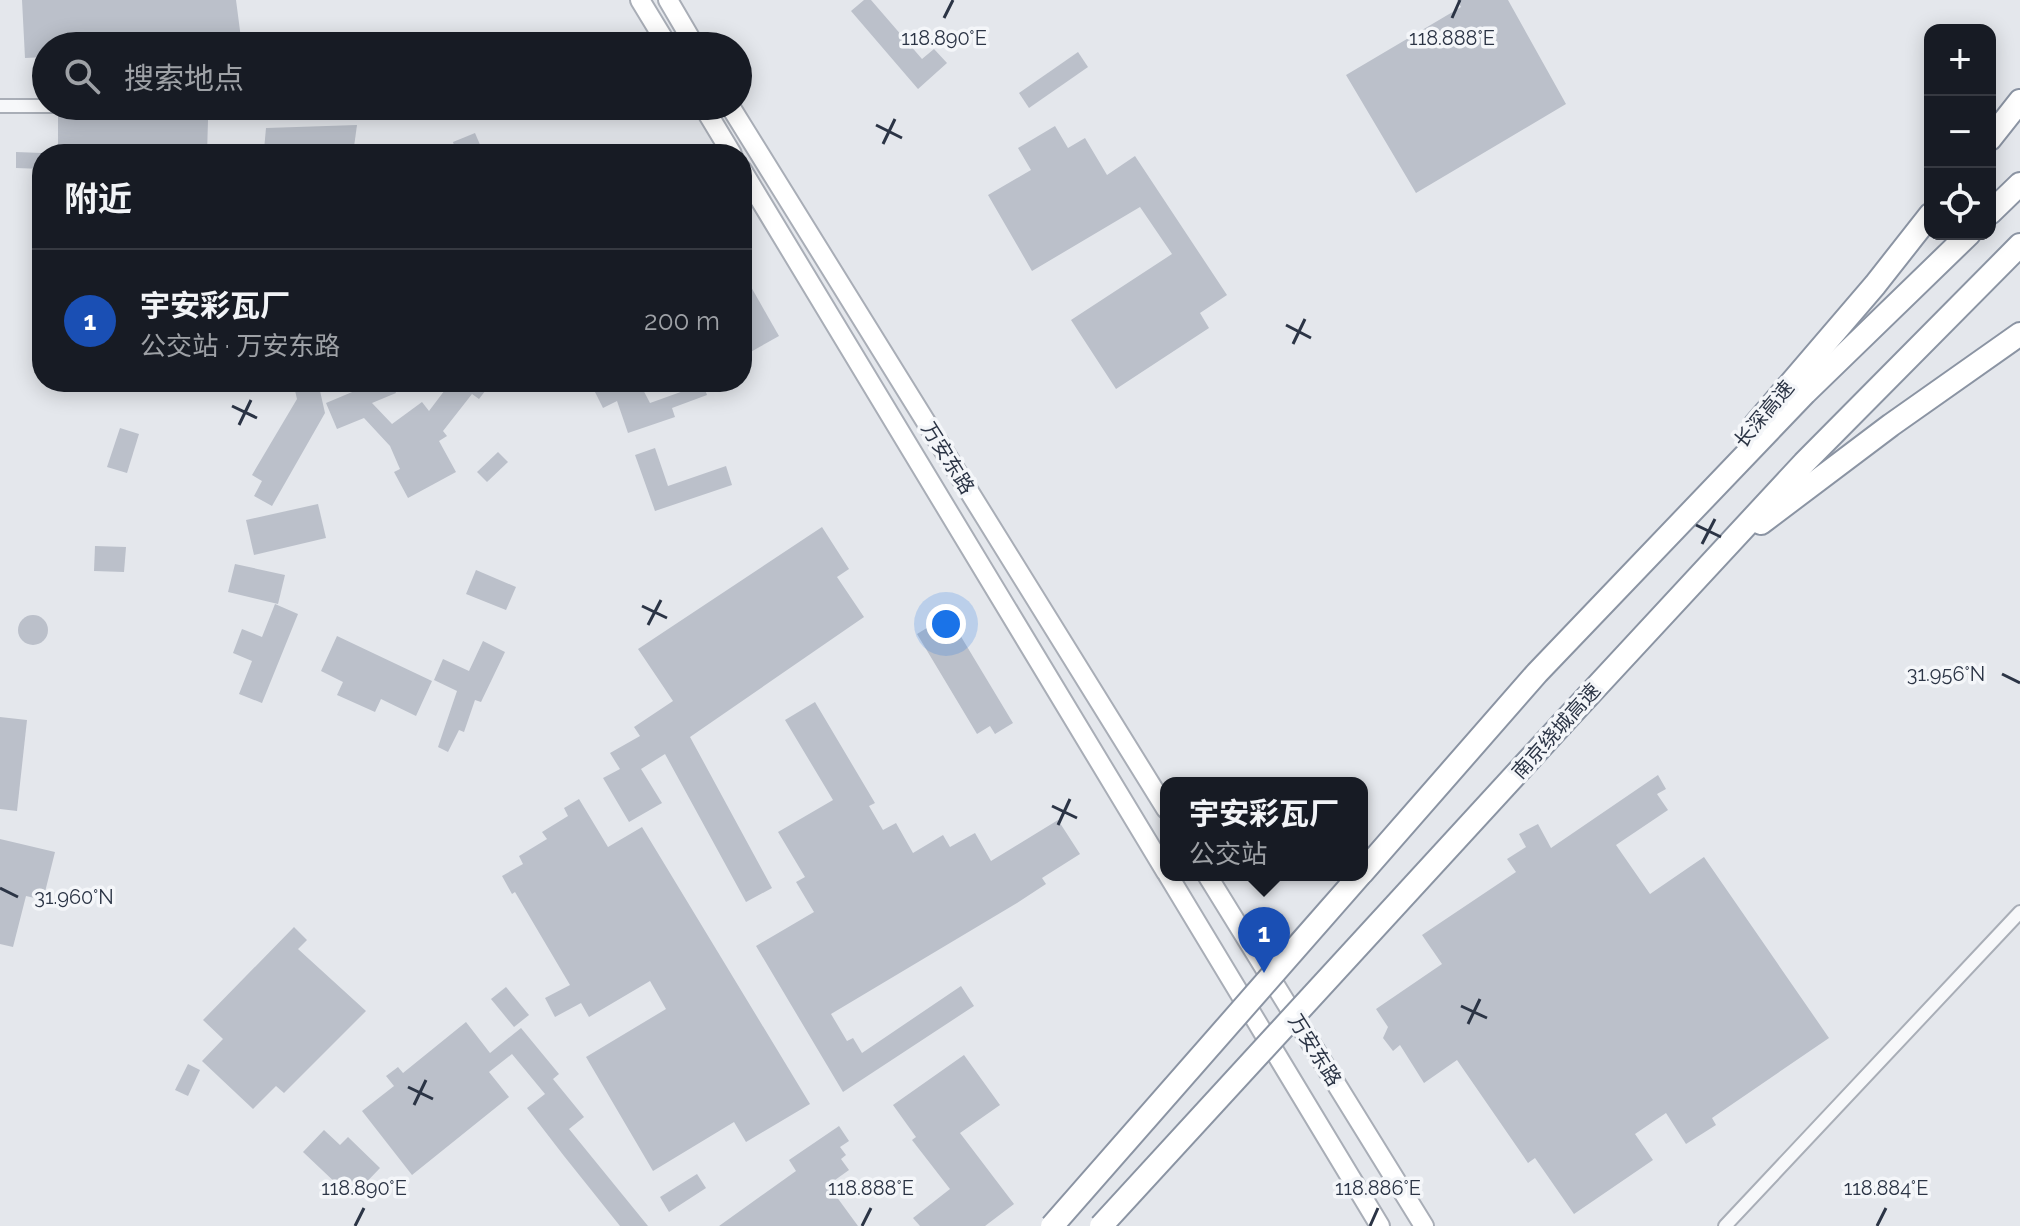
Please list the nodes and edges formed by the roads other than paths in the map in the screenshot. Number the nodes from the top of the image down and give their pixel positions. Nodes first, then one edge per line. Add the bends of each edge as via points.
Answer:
1 (640, 0) edge
2 (668, 0) edge
3 (659, 32) edge
4 (687, 32) edge
5 (2020, 101) edge
6 (0, 106) edge
7 (32, 106) edge
8 (713, 120) edge
9 (739, 120) edge
10 (1996, 131) edge
11 (726, 144) edge
12 (2020, 184) edge
13 (752, 187) edge
14 (1996, 207) edge
15 (1924, 223) edge
16 (1963, 240) edge
17 (2020, 245) edge
18 (2020, 334) edge
19 (1712, 560) junction
20 (1596, 611) junction
21 (1160, 799) edge
22 (1160, 861) edge
23 (1368, 866) edge
24 (1172, 881) edge
25 (1211, 881) edge
26 (1355, 881) edge
27 (2020, 912) edge
28 (1052, 1226) edge
29 (1101, 1226) edge
30 (1380, 1226) edge
31 (1424, 1226) edge
32 (1725, 1226) edge

1 - 3 main road
2 - 4 main road
5 - 10 highway
6 - 7 street
8 - 11 main road
9 - 21 main road, 万安东路
12 - 14 highway
13 - 22 main road, 万安东路
15 - 20 highway, 长深高速
16 - 20 highway via 1805,393
17 - 19 highway, 南京绕城高速
18 - 19 highway
19 - 29 highway, 南京绕城高速, bridge
20 - 23 highway
24 - 30 main road, 万安东路
25 - 31 main road, 万安东路
26 - 28 highway, bridge
27 - 32 street

